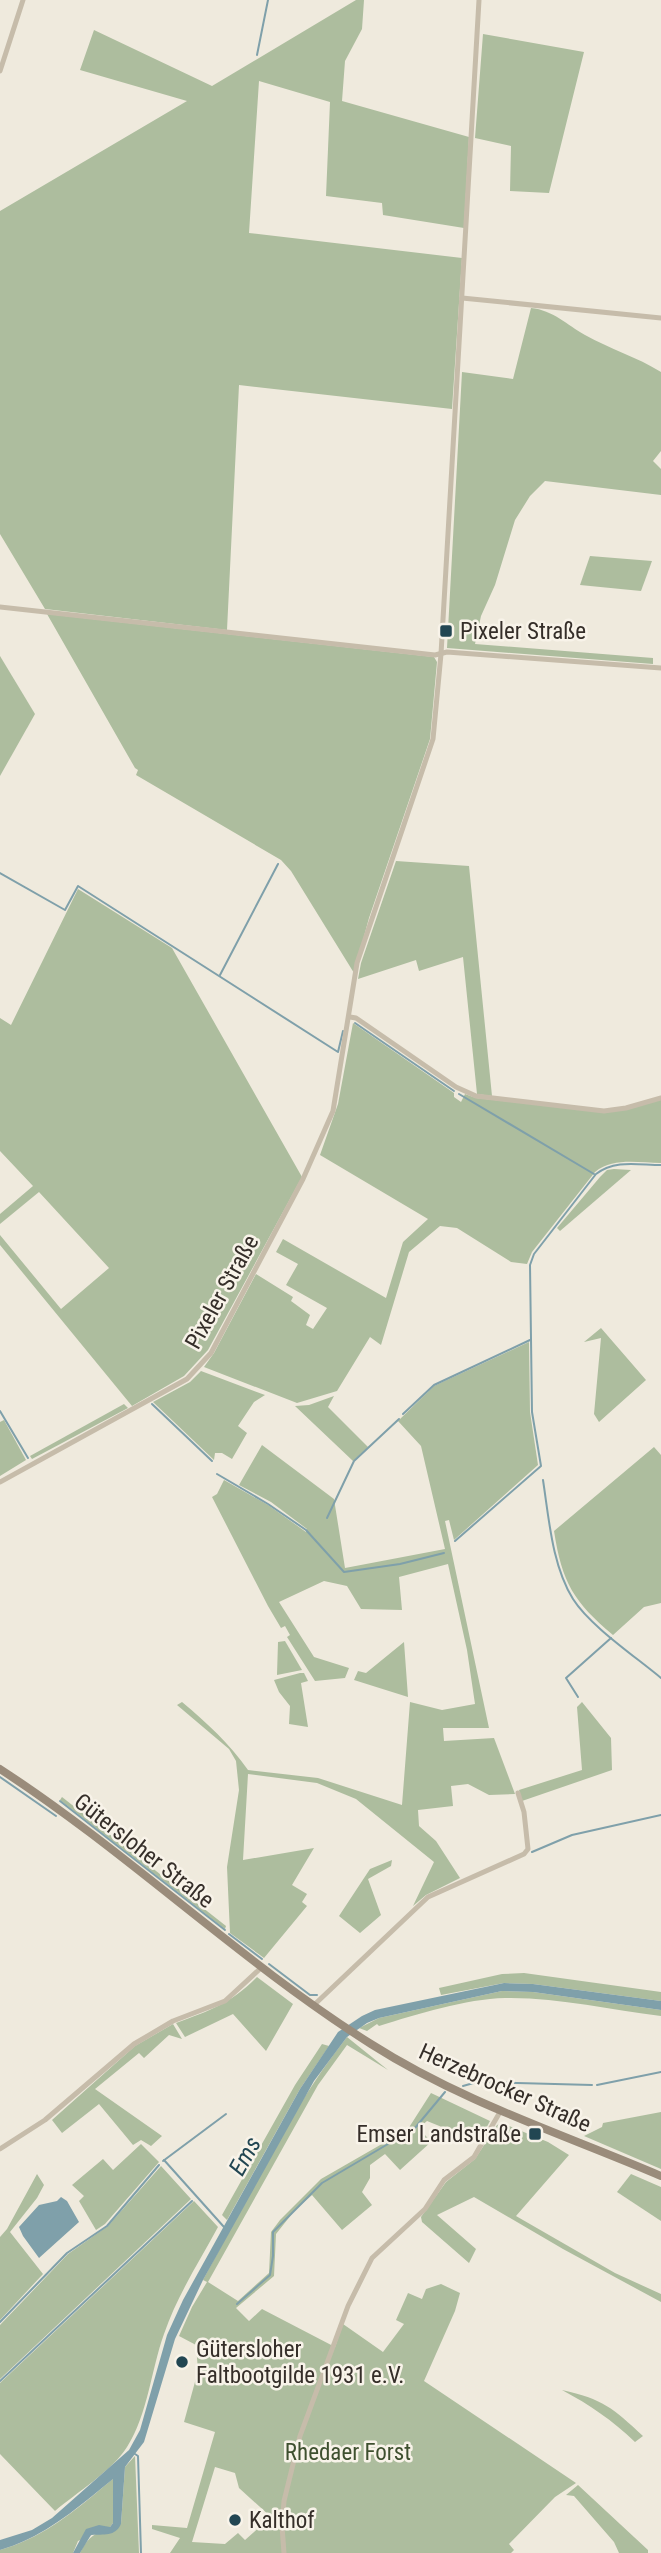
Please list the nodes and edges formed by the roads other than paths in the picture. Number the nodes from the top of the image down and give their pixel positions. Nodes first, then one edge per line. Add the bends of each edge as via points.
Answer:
1 (23, 0) edge
2 (479, 0) edge
3 (0, 71) edge
4 (462, 298) junction
5 (661, 318) edge
6 (0, 607) edge
7 (441, 654) junction
8 (661, 668) edge
9 (350, 1017) junction
10 (661, 1098) edge
11 (0, 1482) edge
12 (0, 1769) edge
13 (517, 1793) dead end
14 (262, 1967) junction
15 (314, 2005) junction
16 (340, 2023) joint
17 (500, 2112) junction
18 (0, 2149) edge
19 (661, 2176) edge
20 (285, 2553) edge

1 - 3 street
2 - 4 street, Pixeler Straße
4 - 5 street
4 - 7 street, Pixeler Straße
6 - 7 street
7 - 8 street
7 - 9 street, Pixeler Straße via 433,739 358,963
9 - 10 street via 476,1096 604,1111
9 - 11 street, Pixeler Straße via 335,1104 317,1151 211,1353 187,1379
12 - 14 main road, Gütersloher Straße via 57,1807
13 - 15 street via 528,1849 524,1854 428,1897
14 - 15 main road, Gütersloher Straße
14 - 18 street via 225,2001 173,2021 134,2044 45,2120
15 - 16 main road, Gütersloher Straße
16 - 17 main road, Herzebrocker Straße via 398,2061
17 - 19 main road, Herzebrocker Straße
17 - 20 street via 474,2157 444,2180 425,2209 372,2258 348,2306 297,2446 284,2501

